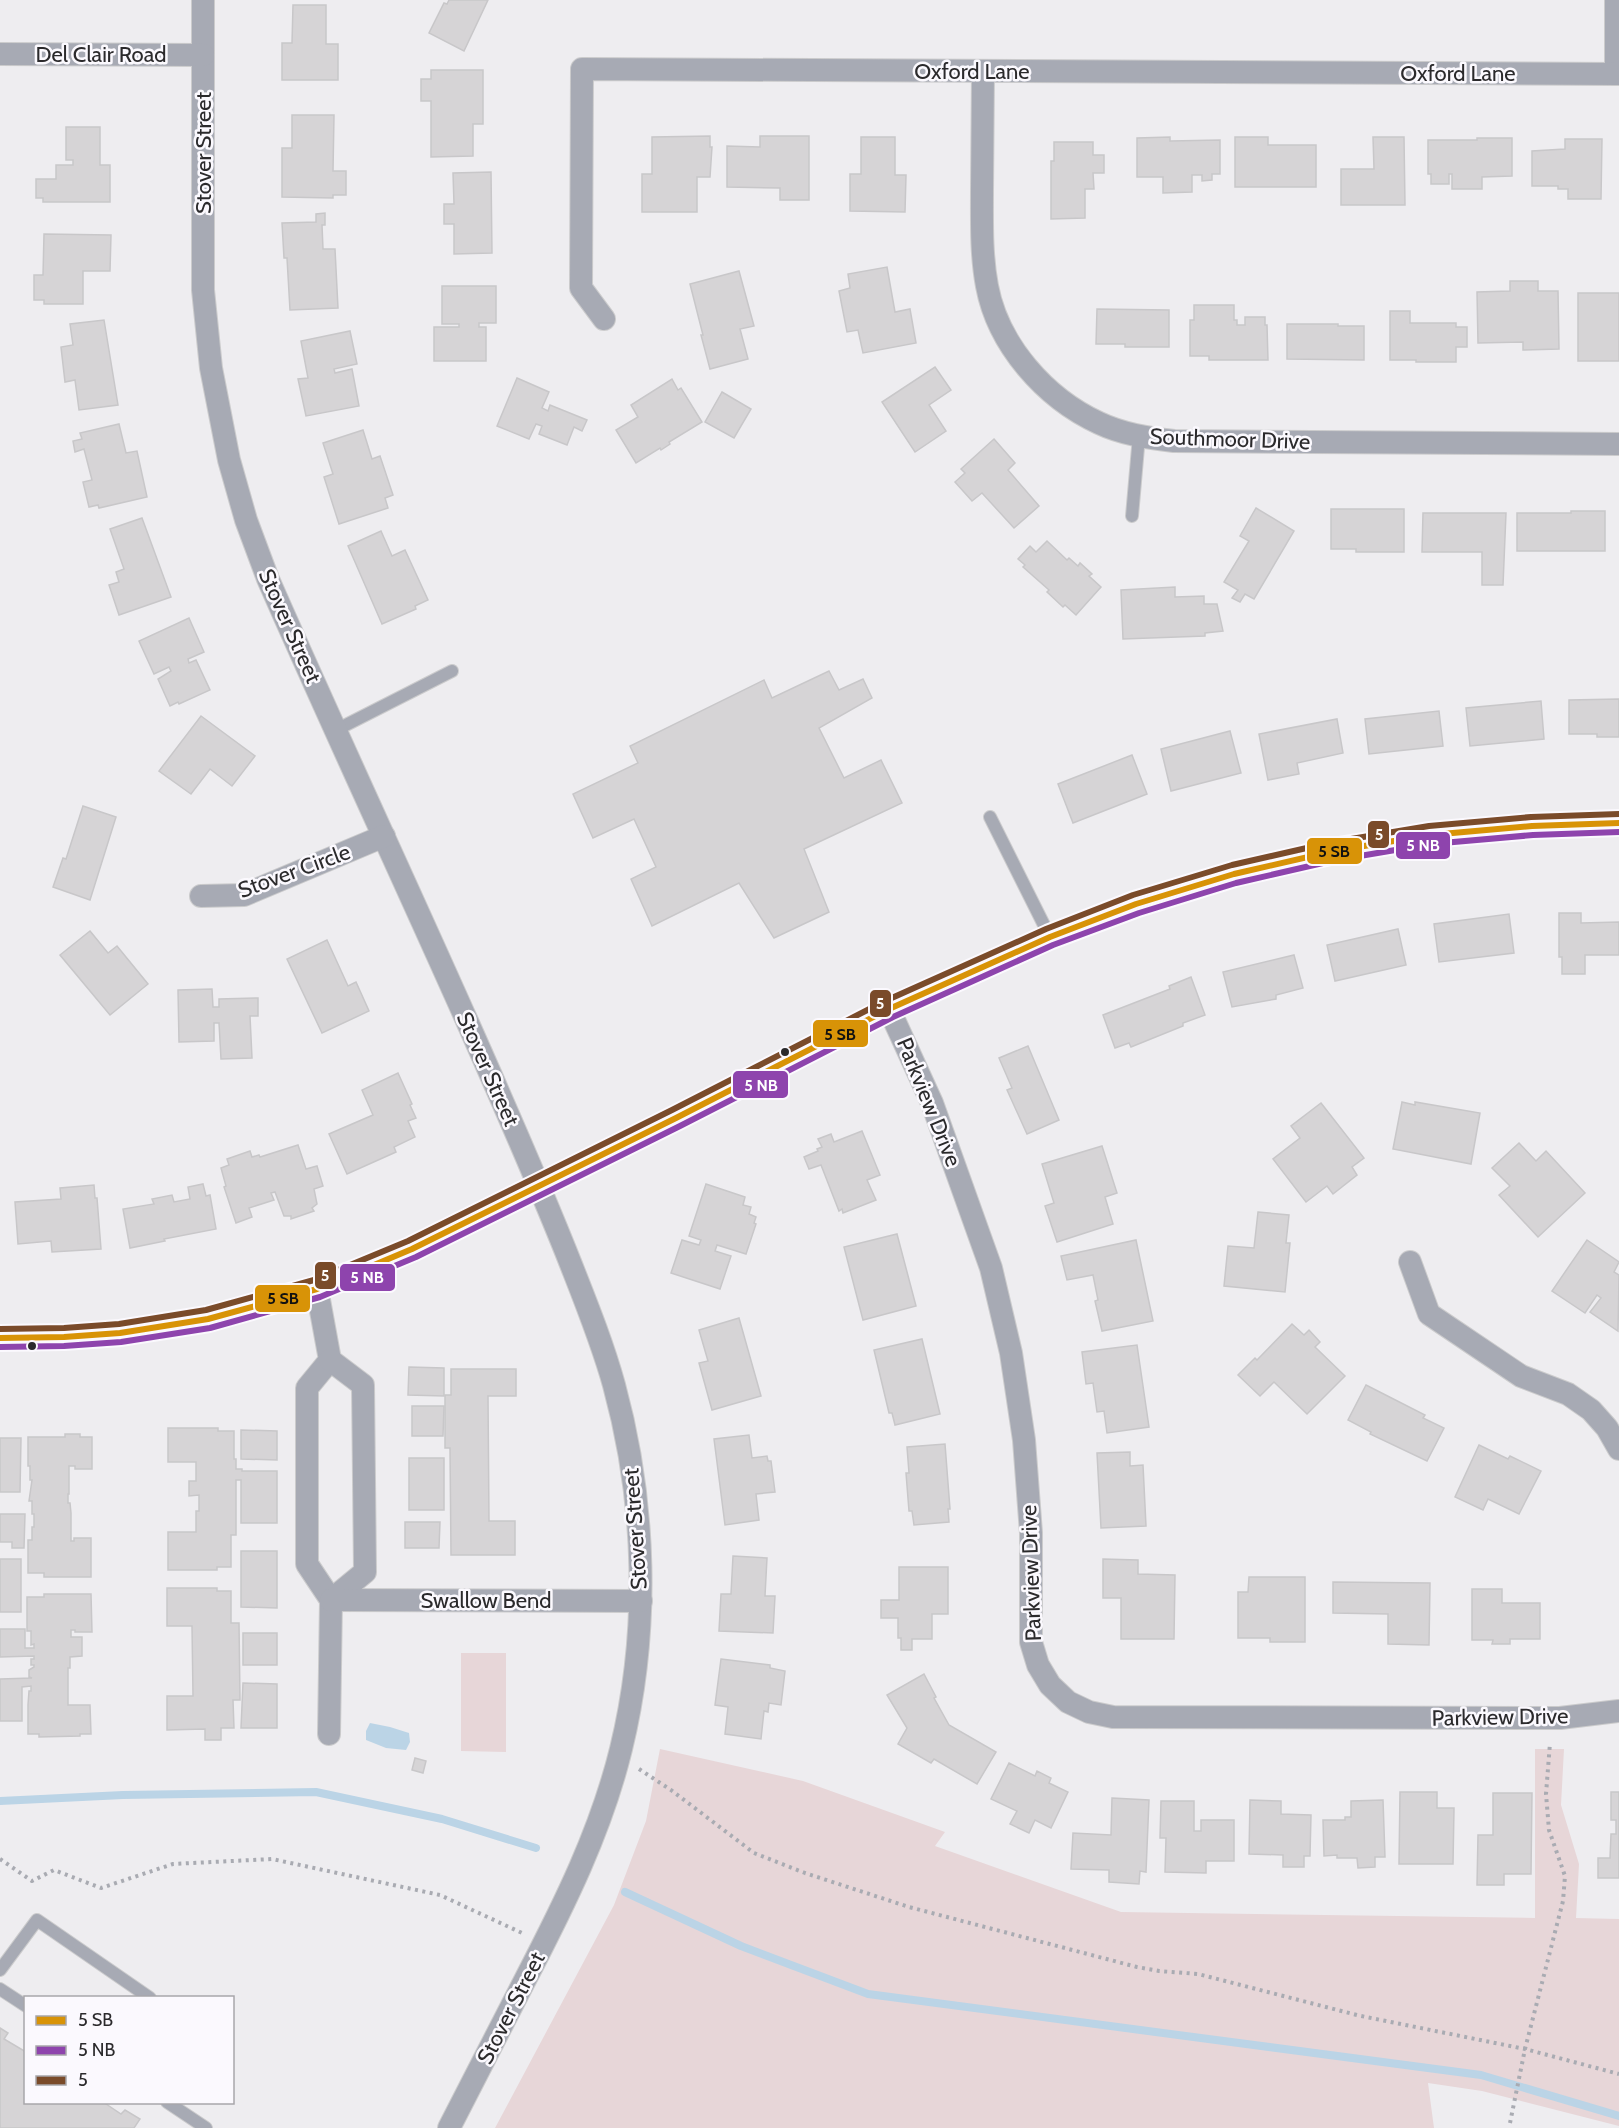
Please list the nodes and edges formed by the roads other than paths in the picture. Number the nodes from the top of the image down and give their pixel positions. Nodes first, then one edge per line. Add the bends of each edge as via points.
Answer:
1 (203, 0) edge
2 (1616, 0) edge
3 (0, 54) edge
4 (203, 55) junction
5 (983, 71) junction
6 (1617, 74) edge
7 (604, 319) dead end
8 (1139, 436) junction
9 (1619, 444) edge
10 (1132, 516) dead end
11 (452, 671) dead end
12 (336, 730) junction
13 (990, 817) dead end
14 (1619, 823) edge
15 (384, 836) junction
16 (201, 896) dead end
17 (1050, 937) junction
18 (889, 1009) junction
19 (540, 1185) junction
20 (1410, 1262) dead end
21 (317, 1289) junction
22 (0, 1338) edge
23 (330, 1360) junction
24 (1619, 1449) edge
25 (331, 1600) junction
26 (640, 1601) junction
27 (1619, 1711) edge
28 (329, 1734) dead end
29 (0, 1970) edge
30 (0, 1989) edge
31 (147, 1996) edge
32 (24, 2005) edge
33 (169, 2104) edge
34 (206, 2128) edge
35 (449, 2128) edge

1 - 4 street, Stover Street
2 - 6 street
3 - 4 street, Del Clair Road
4 - 12 street, Stover Street via 203,290 211,368 229,460 268,579
5 - 6 street, Oxford Lane
5 - 7 street, Oxford Lane via 582,69 581,288
5 - 8 street, Southmoor Drive via 982,254 996,315 1028,369 1047,389 1100,424
8 - 9 street, Southmoor Drive via 1174,441
8 - 10 lane
11 - 12 lane
12 - 15 street, Stover Street
13 - 17 lane
14 - 17 street via 1430,835 1334,851 1146,900
15 - 16 street, Stover Circle via 244,895
15 - 19 street, Stover Street
17 - 18 street
18 - 19 street
18 - 27 street, Parkview Drive via 932,1103 994,1278 1011,1353 1024,1440 1031,1533 1031,1642 1050,1685 1068,1702 1113,1717 1551,1718
19 - 21 street via 412,1249
19 - 26 street, Stover Street via 614,1384 632,1469 639,1533
20 - 24 street via 1429,1314 1521,1376 1568,1394 1592,1410
21 - 22 street via 208,1319 120,1333
21 - 23 street
23 - 25 street via 307,1388 307,1564
23 - 25 street via 363,1385 365,1572
25 - 26 street, Swallow Bend
25 - 28 street
26 - 35 street, Stover Street via 635,1673 604,1809 544,1943
29 - 31 lane via 37,1920
30 - 32 lane
33 - 34 lane

